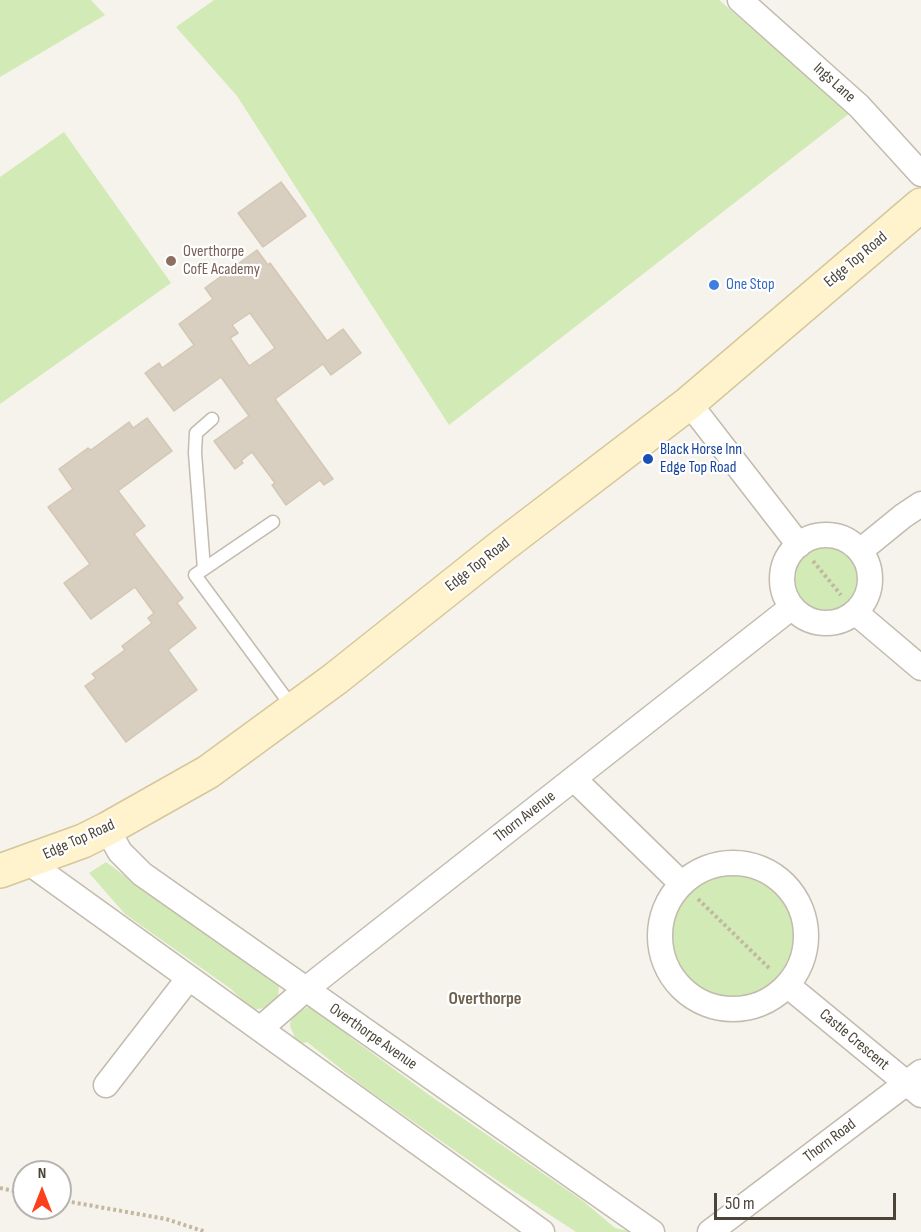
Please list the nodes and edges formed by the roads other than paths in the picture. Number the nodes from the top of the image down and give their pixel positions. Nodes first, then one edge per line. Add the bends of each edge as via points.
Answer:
1 (740, 0) edge
2 (921, 174) edge
3 (921, 205) edge
4 (689, 403) junction
5 (212, 419) dead end
6 (921, 504) edge
7 (273, 522) dead end
8 (799, 544) junction
9 (860, 551) junction
10 (204, 569) junction
11 (792, 607) junction
12 (855, 612) junction
13 (921, 668) edge
14 (294, 709) junction
15 (574, 779) junction
16 (107, 829) junction
17 (14, 867) edge
18 (682, 884) junction
19 (188, 978) junction
20 (788, 985) junction
21 (306, 989) junction
22 (260, 1029) junction
23 (916, 1083) edge
24 (106, 1085) dead end
25 (542, 1232) edge
26 (652, 1232) edge
27 (710, 1232) edge

1 - 2 street, Ings Lane via 860,106
3 - 4 street, Edge Top Road
4 - 8 street
4 - 14 street, Edge Top Road
5 - 10 lane via 196,433
6 - 9 street
7 - 10 lane
8 - 9 street via 825,534 848,540
8 - 11 street via 785,563 782,576 783,590
9 - 12 street via 870,568 871,583 867,597
10 - 14 lane via 195,575
11 - 12 street via 805,618 826,623 838,622
11 - 15 street, Thorn Avenue
12 - 13 street
14 - 16 street, Edge Top Road via 208,772
15 - 18 street
15 - 21 street, Thorn Avenue
16 - 17 street, Edge Top Road
16 - 21 street, Overthorpe Avenue via 120,852 142,874
17 - 19 street
18 - 20 street via 694,874 725,863 748,864 770,872 788,886 802,909 807,932 802,961
18 - 20 street via 663,916 660,939 666,964 683,989 709,1005 734,1009 758,1005
19 - 22 street
19 - 24 street
20 - 23 street, Castle Crescent
21 - 22 street, Thorn Avenue
21 - 26 street, Overthorpe Avenue
22 - 25 street
23 - 27 street, Thorn Road

